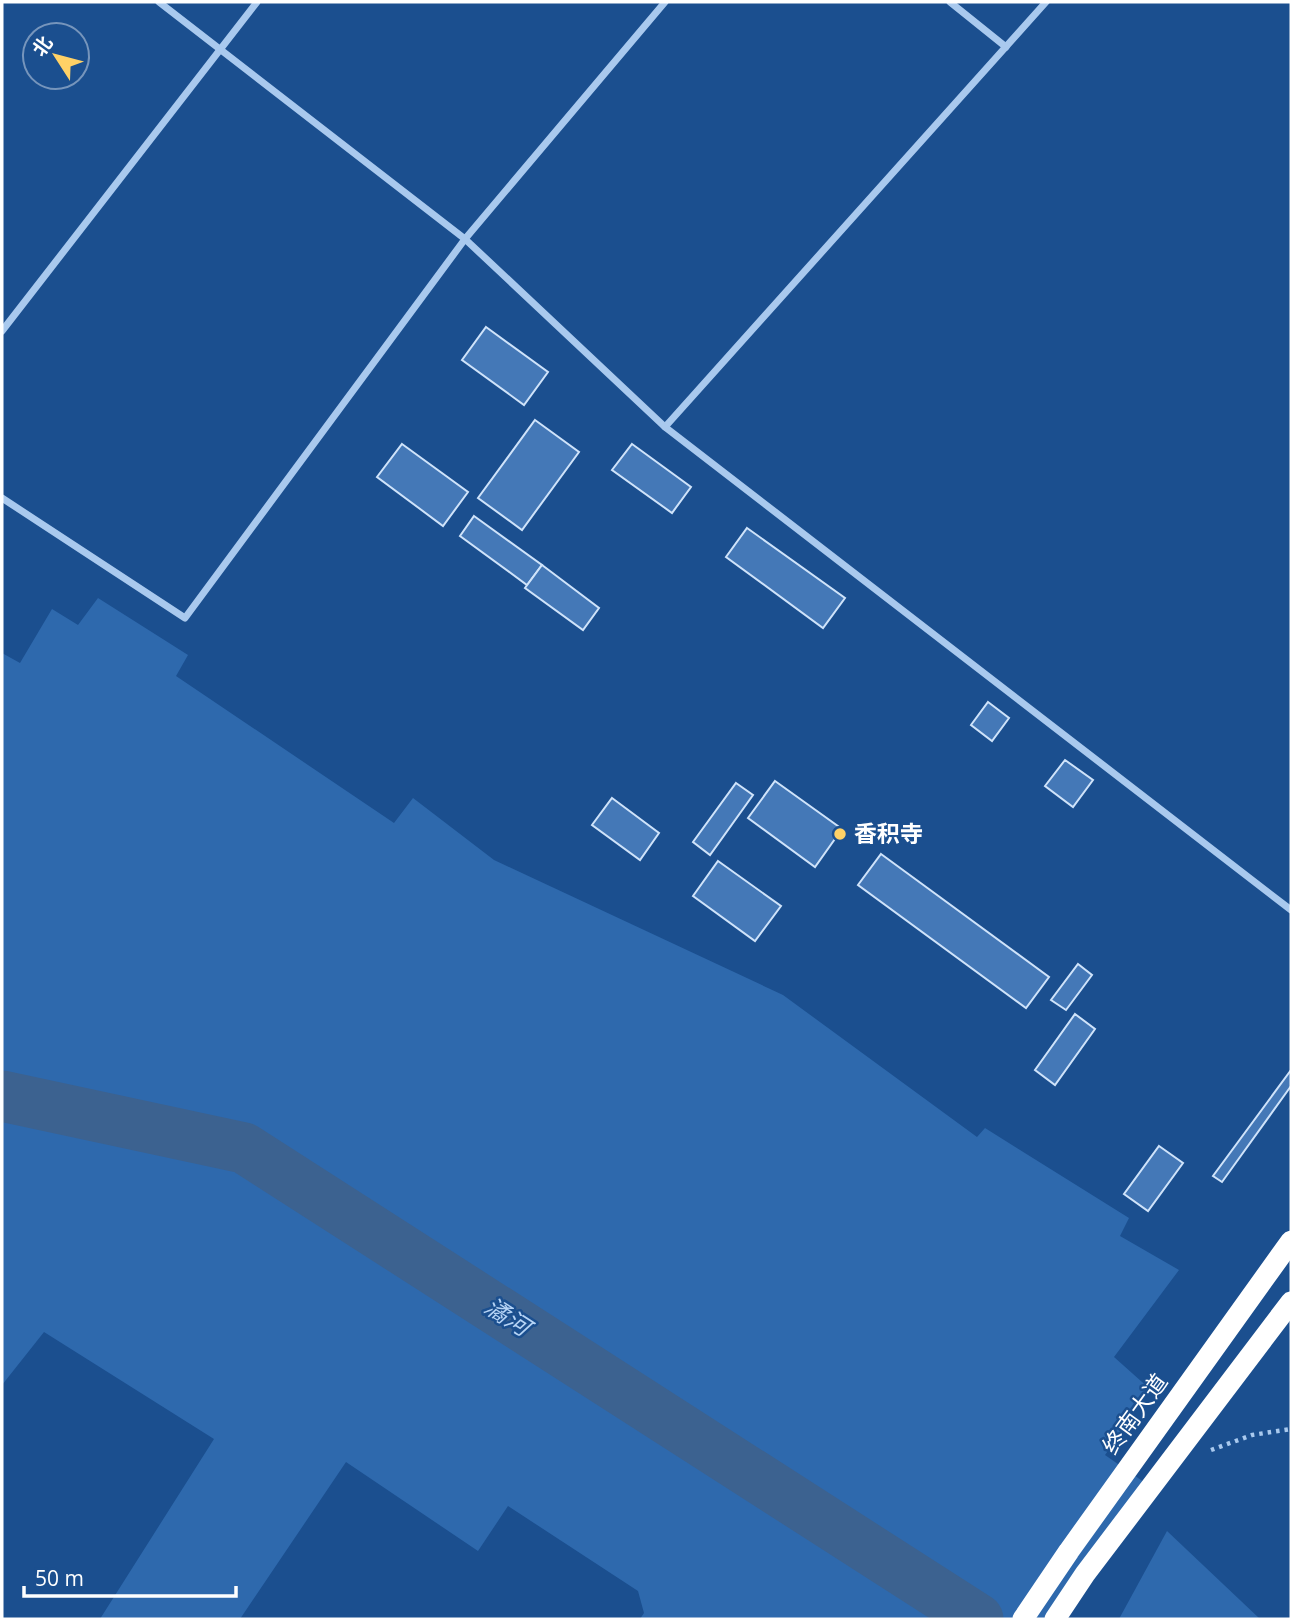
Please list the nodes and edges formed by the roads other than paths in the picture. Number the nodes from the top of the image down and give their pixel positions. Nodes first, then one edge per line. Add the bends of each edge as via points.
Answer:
1 (159, 2) edge
2 (257, 2) edge
3 (665, 2) edge
4 (950, 2) edge
5 (1046, 2) edge
6 (1006, 47) junction
7 (221, 50) junction
8 (465, 239) junction
9 (2, 331) edge
10 (666, 427) junction
11 (2, 498) edge
12 (1291, 910) edge
13 (1291, 1241) edge
14 (1291, 1302) edge
15 (1023, 1619) edge
16 (1055, 1619) edge

1 - 7 street
2 - 7 street
3 - 8 street
4 - 6 street
5 - 6 street
6 - 10 street
7 - 8 street
7 - 9 street
8 - 10 street
8 - 11 street via 185,618
10 - 12 street
13 - 15 highway, 终南大道
14 - 16 highway

